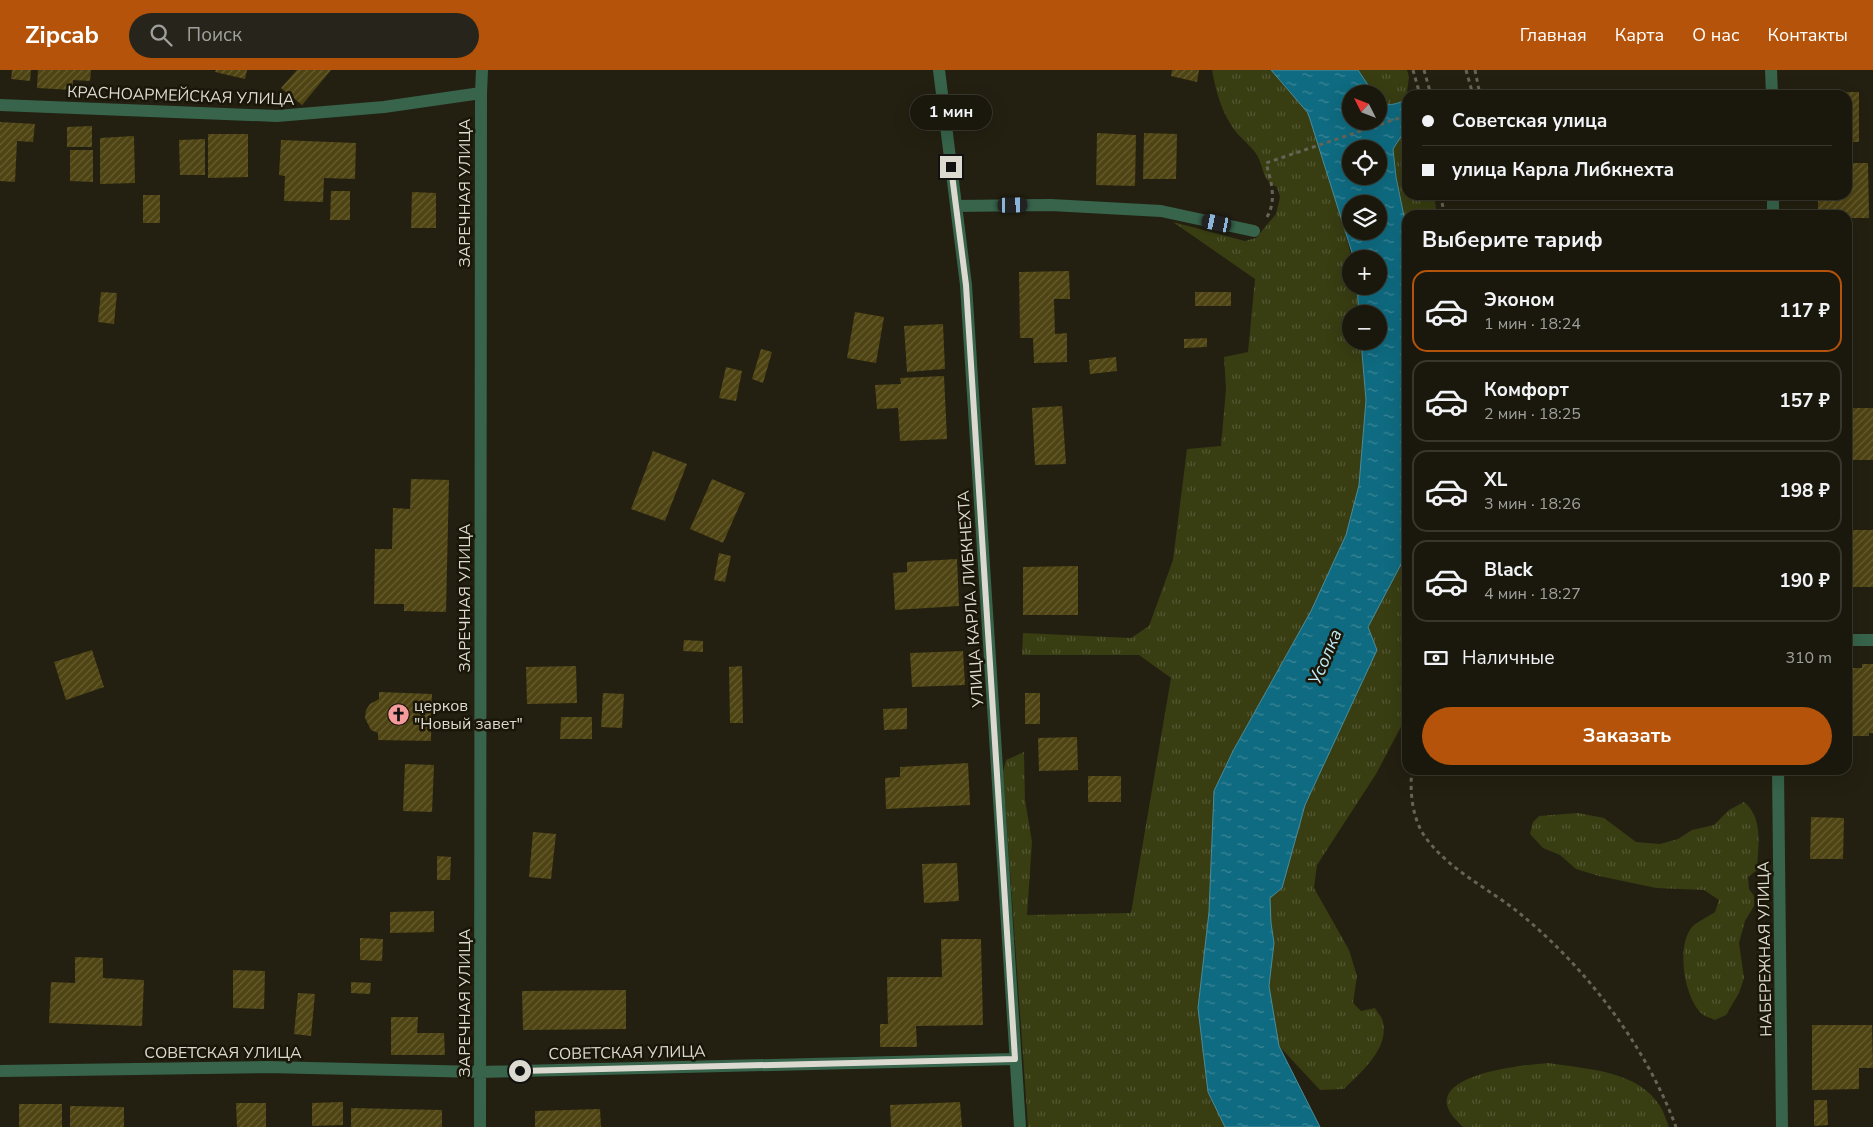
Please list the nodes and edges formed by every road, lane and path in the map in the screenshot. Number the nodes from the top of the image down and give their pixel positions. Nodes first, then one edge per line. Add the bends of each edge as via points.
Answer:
1 (482, 70) edge
2 (939, 70) edge
3 (1413, 70) edge
4 (1424, 70) edge
5 (1466, 70) edge
6 (1475, 70) edge
7 (1771, 70) edge
8 (1419, 90) edge
9 (1430, 90) edge
10 (1472, 90) edge
11 (1479, 90) edge
12 (1772, 90) edge
13 (481, 93) junction
14 (0, 105) edge
15 (1402, 117) edge
16 (956, 206) junction
17 (1254, 231) joint
18 (1852, 640) edge
19 (1873, 640) edge
20 (1411, 775) edge
21 (1778, 775) edge
22 (1015, 1059) junction
23 (0, 1070) edge
24 (480, 1072) junction
25 (480, 1127) edge
26 (1020, 1127) edge
27 (1676, 1127) edge
28 (1782, 1127) edge

1 - 13 street, ЗАРЕЧНАЯ УЛИЦА
2 - 16 street, УЛИЦА КАРЛА ЛИБКНЕХТА
3 - 8 path
4 - 9 path
5 - 10 path
6 - 11 path
7 - 12 street
13 - 14 street, КРАСНОАРМЕЙСКАЯ УЛИЦА via 384,107 277,116
13 - 24 street, ЗАРЕЧНАЯ УЛИЦА
15 - 17 path via 1266,163 1273,186 1271,210
16 - 17 street via 1051,205 1161,211
16 - 22 street, УЛИЦА КАРЛА ЛИБКНЕХТА via 967,295
18 - 19 street
20 - 27 path via 1415,811 1428,841 1457,869 1519,913 1590,984 1646,1064
21 - 28 street, НАБЕРЕЖНАЯ УЛИЦА
22 - 24 street, СОВЕТСКАЯ УЛИЦА
22 - 26 street, УЛИЦА КАРЛА ЛИБКНЕХТА
23 - 24 street, СОВЕТСКАЯ УЛИЦА via 267,1067
24 - 25 street, ЗАРЕЧНАЯ УЛИЦА

